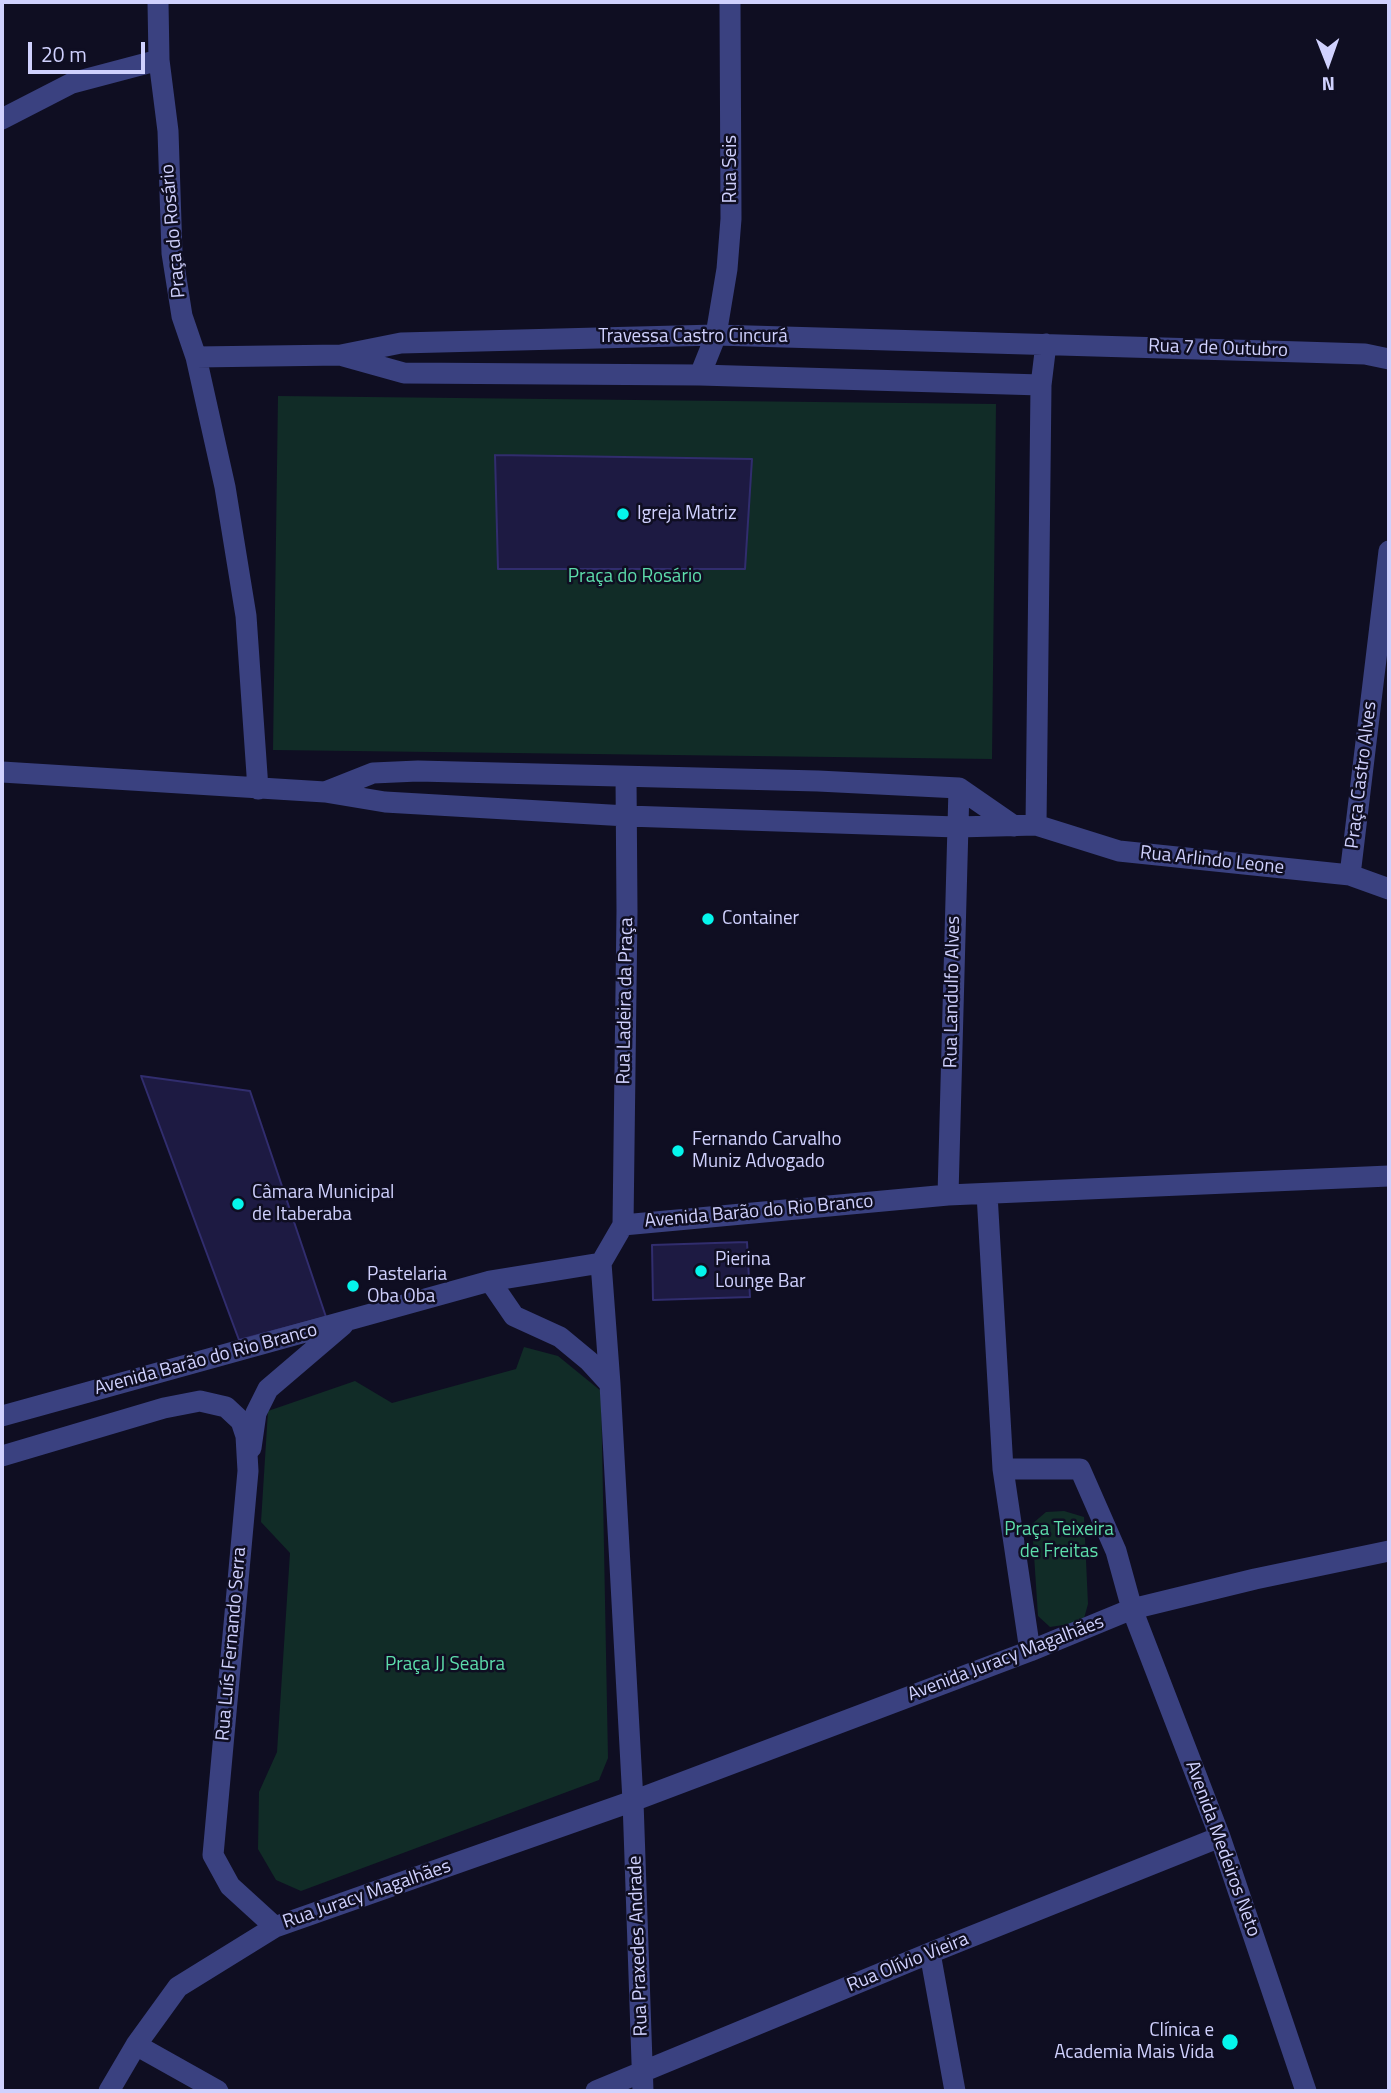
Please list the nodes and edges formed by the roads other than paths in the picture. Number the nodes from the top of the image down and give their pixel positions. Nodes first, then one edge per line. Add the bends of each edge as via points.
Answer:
1 (158, 2) edge
2 (730, 2) edge
3 (159, 60) junction
4 (2, 119) edge
5 (716, 335) junction
6 (1046, 344) junction
7 (341, 355) junction
8 (196, 357) junction
9 (1389, 359) edge
10 (700, 375) junction
11 (1041, 385) junction
12 (1389, 551) edge
13 (2, 772) edge
14 (626, 777) junction
15 (258, 789) junction
16 (958, 789) junction
17 (325, 792) junction
18 (627, 816) junction
19 (1036, 825) junction
20 (1014, 826) junction
21 (957, 827) junction
22 (1350, 875) junction
23 (1389, 890) edge
24 (1389, 1176) edge
25 (987, 1194) junction
26 (948, 1195) junction
27 (623, 1224) junction
28 (601, 1263) junction
29 (490, 1281) junction
30 (347, 1322) junction
31 (610, 1384) junction
32 (164, 1408) joint
33 (2, 1416) edge
34 (2, 1456) edge
35 (1003, 1469) junction
36 (248, 1471) junction
37 (1389, 1551) edge
38 (1132, 1609) junction
39 (1030, 1651) junction
40 (633, 1801) junction
41 (1220, 1837) junction
42 (275, 1927) junction
43 (930, 1953) junction
44 (136, 2045) junction
45 (643, 2082) edge
46 (109, 2091) edge
47 (218, 2091) edge
48 (596, 2091) edge
49 (955, 2091) edge
50 (1306, 2091) edge

1 - 3 street, Praça do Rosário
2 - 5 street, Rua Seis via 731,219
3 - 4 street via 72,83
3 - 8 street, Praça do Rosário via 168,131 172,253 182,316
5 - 6 street, Travessa Castro Cincurá
5 - 7 street, Travessa Castro Cincurá via 401,343
5 - 10 street, Rua Seis
6 - 9 street, Rua 7 de Outubro
6 - 11 street
7 - 8 street, Travessa Castro Cincurá
7 - 10 street, Travessa Castro Cincurá via 404,373
8 - 15 street, Praça do Rosário via 225,487 246,616
10 - 11 street, Travessa Castro Cincurá
11 - 19 street
12 - 22 street, Praça Castro Alves
13 - 15 street
14 - 16 street
14 - 17 street via 373,773
14 - 18 street, Rua Ladeira da Praça
15 - 17 street
16 - 20 street
16 - 21 street, Rua Landulfo Alves
17 - 18 street via 386,802
18 - 21 street
18 - 27 street, Rua Ladeira da Praça
19 - 20 street
19 - 22 street, Rua Arlindo Leone via 1119,851
20 - 21 street
21 - 26 street, Rua Landulfo Alves
22 - 23 street, Rua Arlindo Leone
24 - 25 street, Avenida Barão do Rio Branco
25 - 26 street, Avenida Barão do Rio Branco
25 - 35 street
26 - 27 street, Avenida Barão do Rio Branco
27 - 28 street, Avenida Barão do Rio Branco
28 - 29 street, Avenida Barão do Rio Branco
28 - 31 street
29 - 30 street, Avenida Barão do Rio Branco
29 - 31 street via 514,1316 559,1337
30 - 33 street, Avenida Barão do Rio Branco
30 - 36 street via 268,1389 256,1413
31 - 40 street
32 - 34 street, Avenida Barão do Rio Branco
32 - 36 street, Rua Luís Fernando Serra via 200,1401 226,1407 240,1421 246,1436
35 - 38 street via 1080,1469 1116,1550
35 - 39 street
36 - 42 street, Rua Luís Fernando Serra via 213,1855 229,1886
37 - 38 street, Avenida Juracy Magalhães
38 - 39 street, Avenida Juracy Magalhães
38 - 41 street, Avenida Medeiros Neto
39 - 40 street, Avenida Juracy Magalhães
40 - 42 street, Rua Juracy Magalhães
40 - 45 street, Rua Praxedes Andrade
41 - 43 street, Rua Olívio Vieira
41 - 50 street, Avenida Medeiros Neto
42 - 44 street, Rua Juracy Magalhães via 178,1987
43 - 45 street, Rua Olívio Vieira
43 - 49 street
44 - 46 street
44 - 47 street
45 - 48 street, Rua Olívio Vieira

